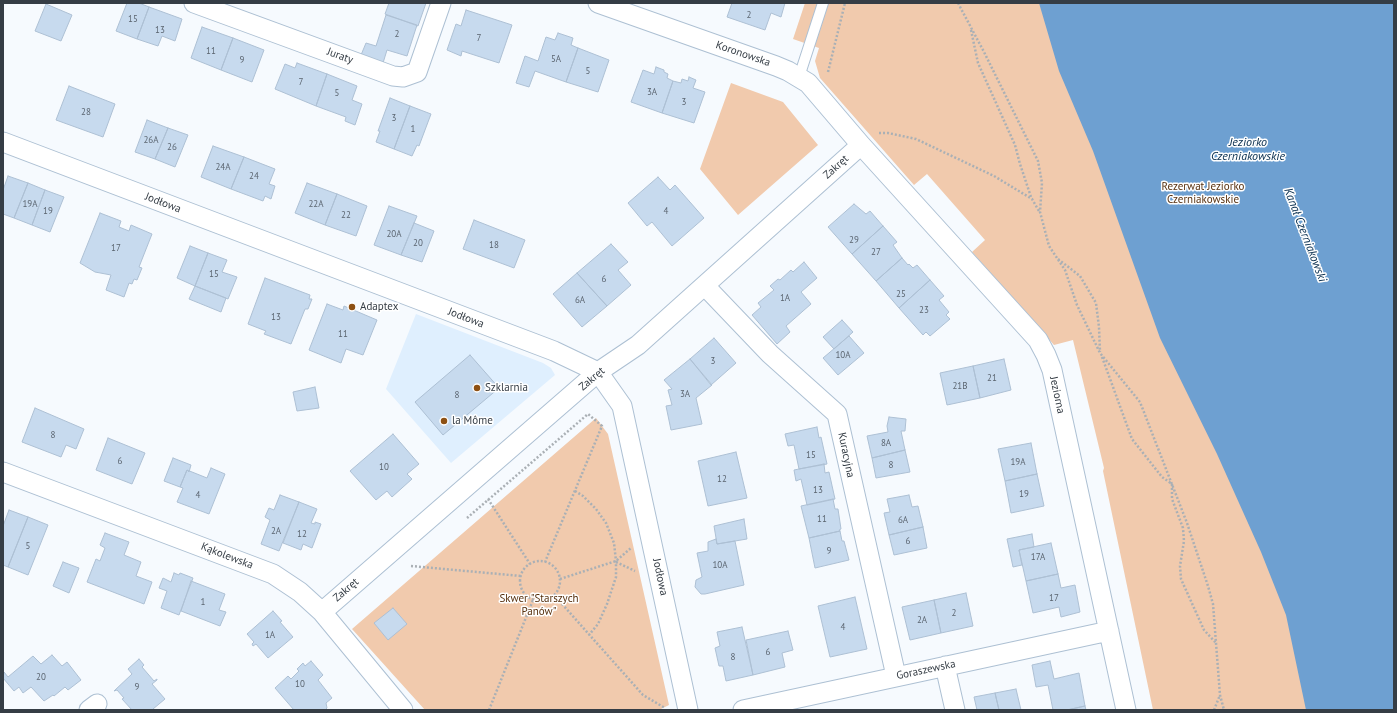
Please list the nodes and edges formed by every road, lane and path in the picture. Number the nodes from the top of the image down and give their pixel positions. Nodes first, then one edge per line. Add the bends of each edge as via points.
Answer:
1 (194, 3) edge
2 (441, 3) edge
3 (598, 3) edge
4 (823, 3) edge
5 (845, 3) edge
6 (958, 3) edge
7 (970, 25) junction
8 (799, 77) junction
9 (819, 95) junction
10 (3, 142) edge
11 (861, 145) junction
12 (1032, 198) junction
13 (1040, 212) junction
14 (1056, 257) junction
15 (705, 286) junction
16 (1100, 353) junction
17 (598, 372) junction
18 (3, 472) edge
19 (474, 480) junction
20 (1172, 484) junction
21 (575, 491) junction
22 (488, 499) junction
23 (464, 520) dead end
24 (650, 531) junction
25 (417, 561) dead end
26 (616, 561) junction
27 (545, 562) junction
28 (530, 564) junction
29 (411, 566) junction
30 (405, 570) dead end
31 (521, 576) junction
32 (560, 579) junction
33 (554, 595) junction
34 (533, 600) junction
35 (322, 612) junction
36 (1109, 631) junction
37 (589, 635) junction
38 (1216, 643) junction
39 (945, 666) junction
40 (896, 676) junction
41 (1220, 695) junction
42 (404, 710) edge
43 (488, 710) edge
44 (669, 710) edge
45 (688, 710) edge
46 (743, 710) edge
47 (955, 710) edge
48 (1126, 710) edge
49 (1214, 710) edge
50 (1224, 710) edge

1 - 2 street, Juraty via 393,76 403,77 417,72
3 - 8 street, Koronowska via 776,66
4 - 8 lane
5 - 9 path via 828,75
6 - 7 path
7 - 12 path via 978,63 1015,145
7 - 13 path via 1038,161 1042,183
8 - 9 street, Koronowska
9 - 11 street, Koronowska
10 - 17 street, Jodłowa via 554,351
11 - 12 path via 874,133 888,133 916,140 994,176
11 - 15 street, Zakręt
11 - 36 street, Jeziorna via 1038,340 1046,355 1052,370
12 - 13 path
13 - 14 path via 1049,246
14 - 16 path via 1065,270 1077,306
14 - 16 path via 1080,276 1096,303
15 - 17 street, Zakręt via 638,345
15 - 40 street, Kuracyjna via 770,354 837,414
16 - 20 path via 1140,402
16 - 20 path via 1132,439 1162,478
17 - 19 street, Zakręt
17 - 24 street, Jodłowa via 622,406
18 - 35 street, Kąkolewska via 273,574 300,592
19 - 22 path
19 - 35 street, Zakręt
20 - 38 path via 1213,604
20 - 38 path via 1172,499 1183,528 1181,579 1204,630
21 - 22 path via 602,426 588,414
21 - 26 path via 596,509 606,523 614,542
21 - 27 path
22 - 23 path
22 - 28 path
24 - 26 path
24 - 45 street, Jodłowa
25 - 29 path
26 - 32 path
26 - 37 path via 616,577 607,604 598,624
27 - 28 path
27 - 32 path via 555,568
28 - 31 path
29 - 30 path
29 - 31 path
31 - 34 path via 522,590
32 - 33 path
33 - 34 path via 544,600
33 - 37 path
34 - 43 path
35 - 42 street, Kąkolewska
36 - 39 street, Goraszewska
36 - 48 street, Jeziorna
37 - 44 path via 643,695
38 - 41 path
39 - 40 street, Goraszewska
39 - 47 street
40 - 46 street, Goraszewska
41 - 49 path
41 - 50 path

